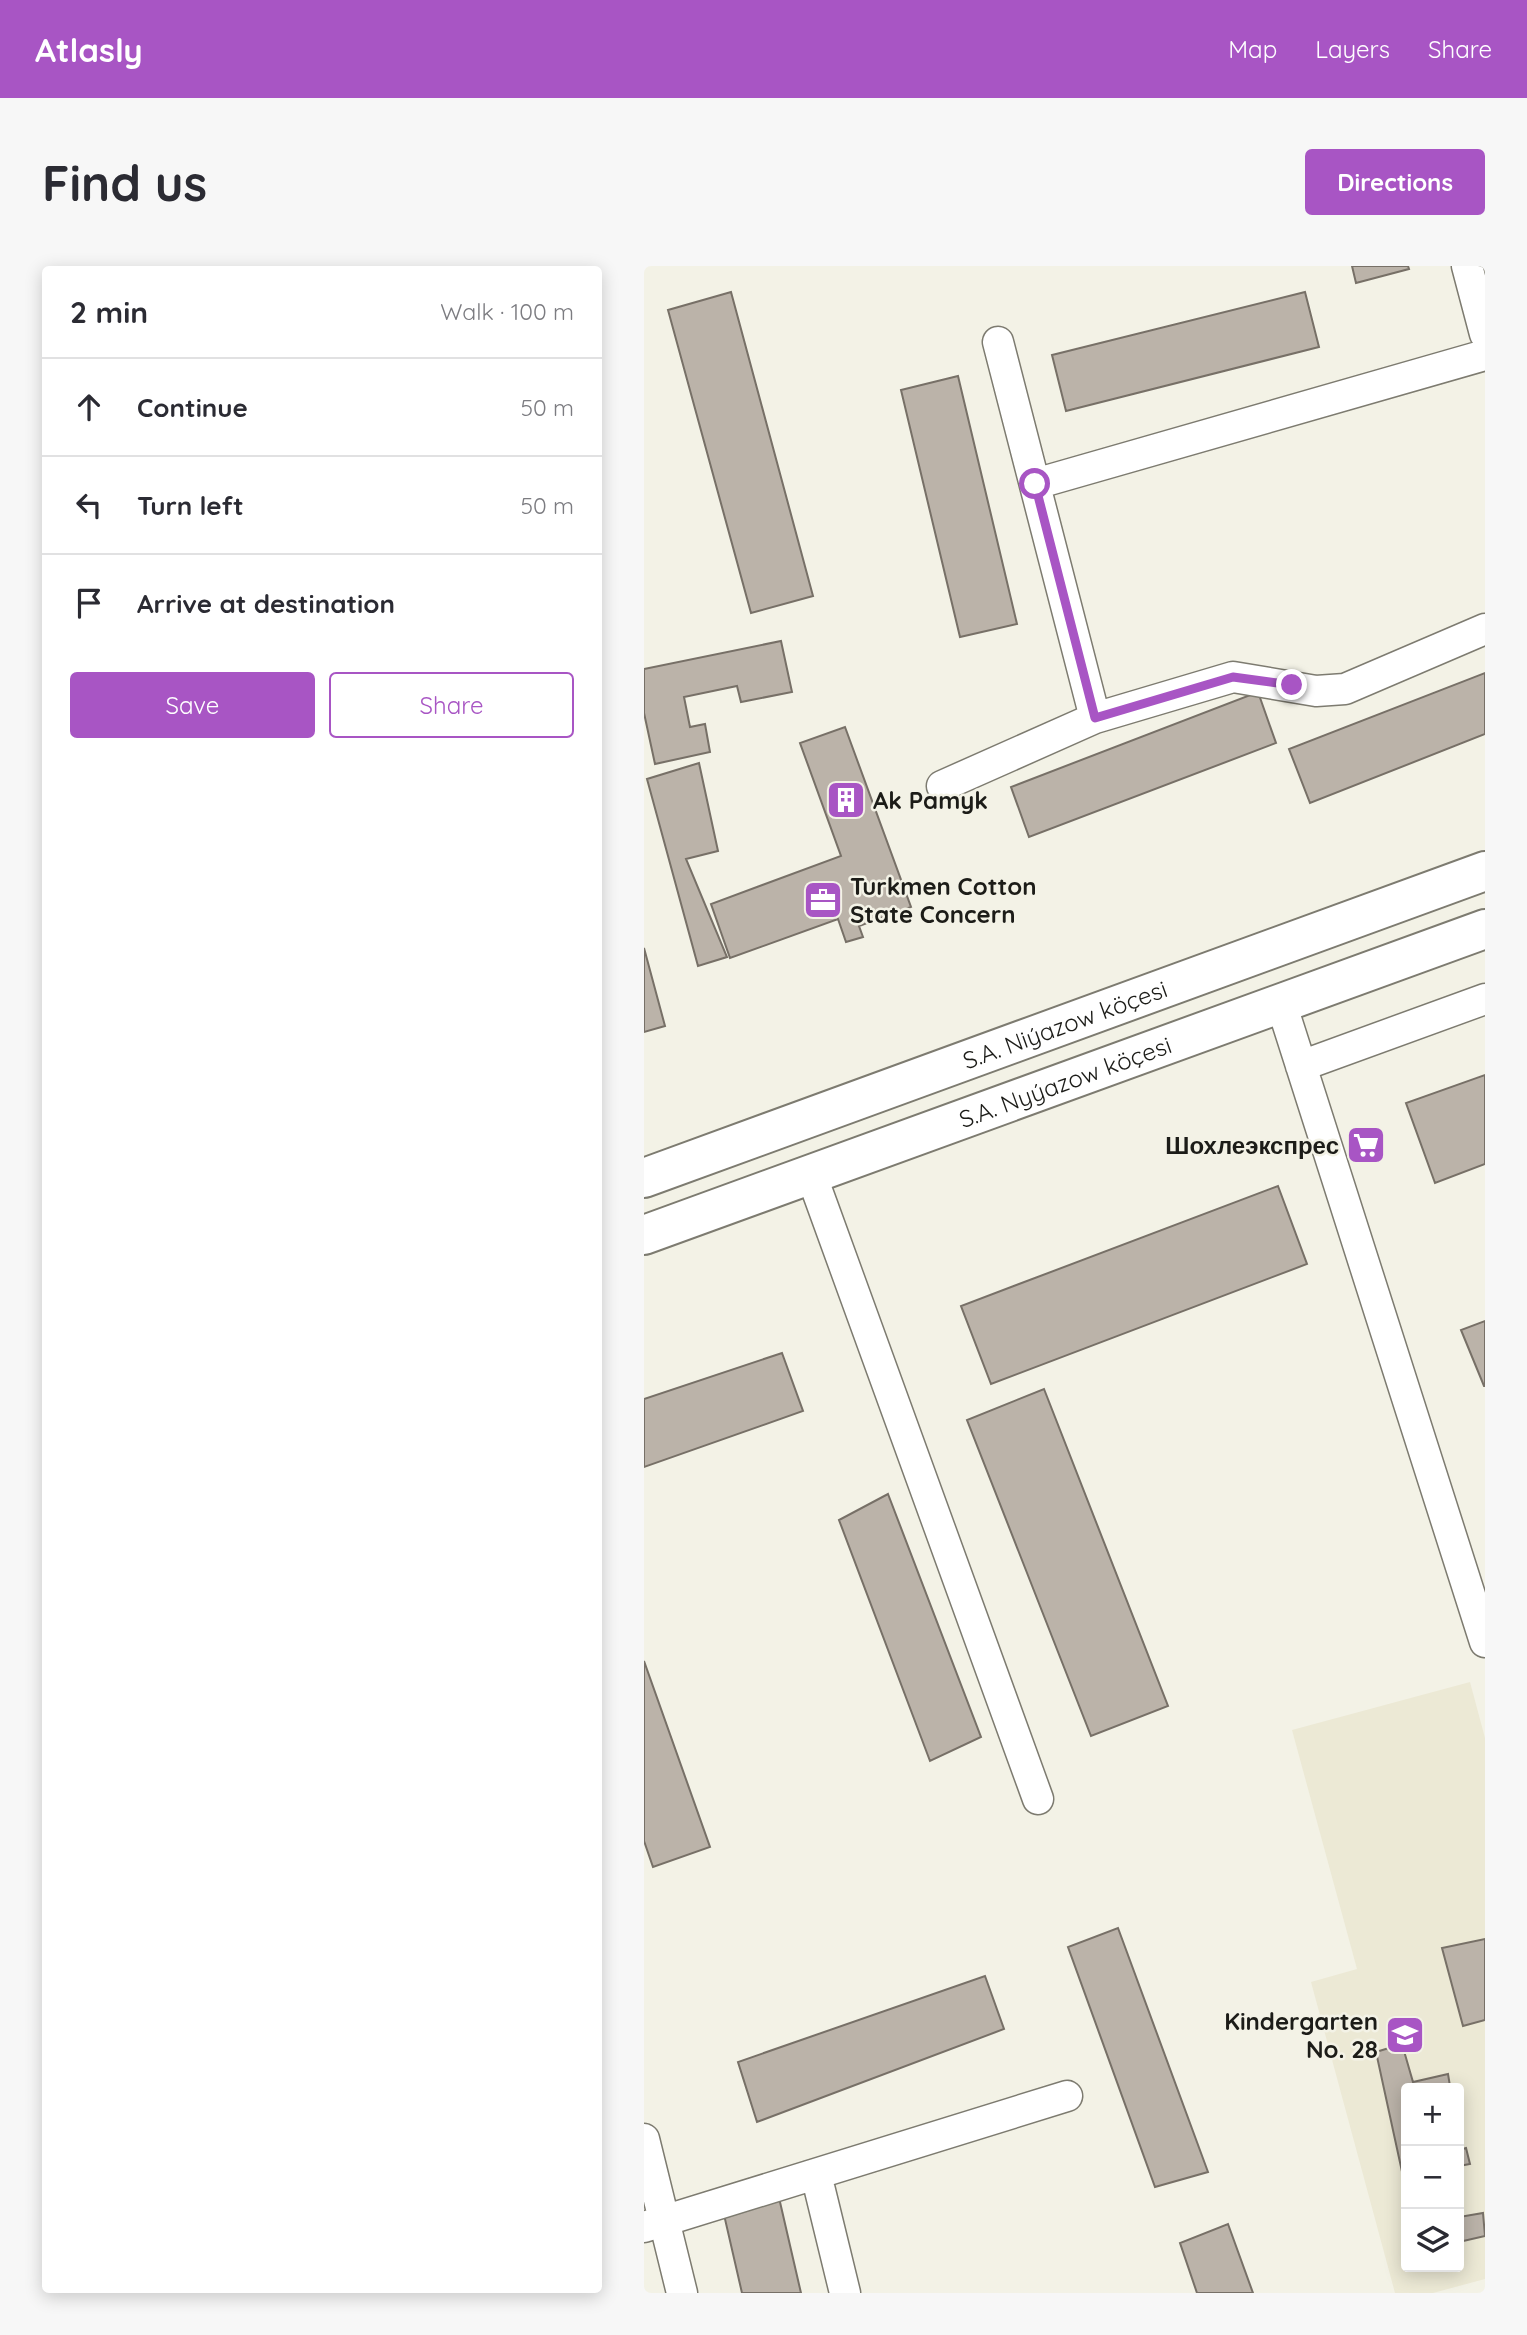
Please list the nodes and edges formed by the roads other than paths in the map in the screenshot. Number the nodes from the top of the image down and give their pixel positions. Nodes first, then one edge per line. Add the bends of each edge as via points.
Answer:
1 (1468, 266) edge
2 (1485, 334) edge
3 (998, 342) dead end
4 (1485, 355) edge
5 (1035, 484) junction
6 (1485, 629) edge
7 (1095, 718) junction
8 (942, 786) dead end
9 (1485, 871) edge
10 (1485, 929) edge
11 (1485, 999) edge
12 (1281, 1003) junction
13 (1301, 1066) junction
14 (811, 1174) junction
15 (644, 1178) edge
16 (644, 1235) edge
17 (1485, 1642) edge
18 (1038, 1800) dead end
19 (1067, 2096) dead end
20 (644, 2139) edge
21 (816, 2174) junction
22 (654, 2224) edge
23 (682, 2293) edge
24 (845, 2293) edge

1 - 2 street
3 - 5 street
4 - 5 street
5 - 7 street
6 - 7 street via 1345,689 1316,691 1233,677
7 - 8 street
9 - 15 main road, S.A. Niýazow köçesi
10 - 12 main road, S.A. Nyýazow köçesi
11 - 13 street
12 - 13 street
12 - 14 main road, S.A. Nyýazow köçesi
13 - 17 street
14 - 16 main road, S.A. Nyýazow köçesi
14 - 18 street
19 - 21 street
20 - 22 street
21 - 22 street
21 - 24 street
22 - 23 street

